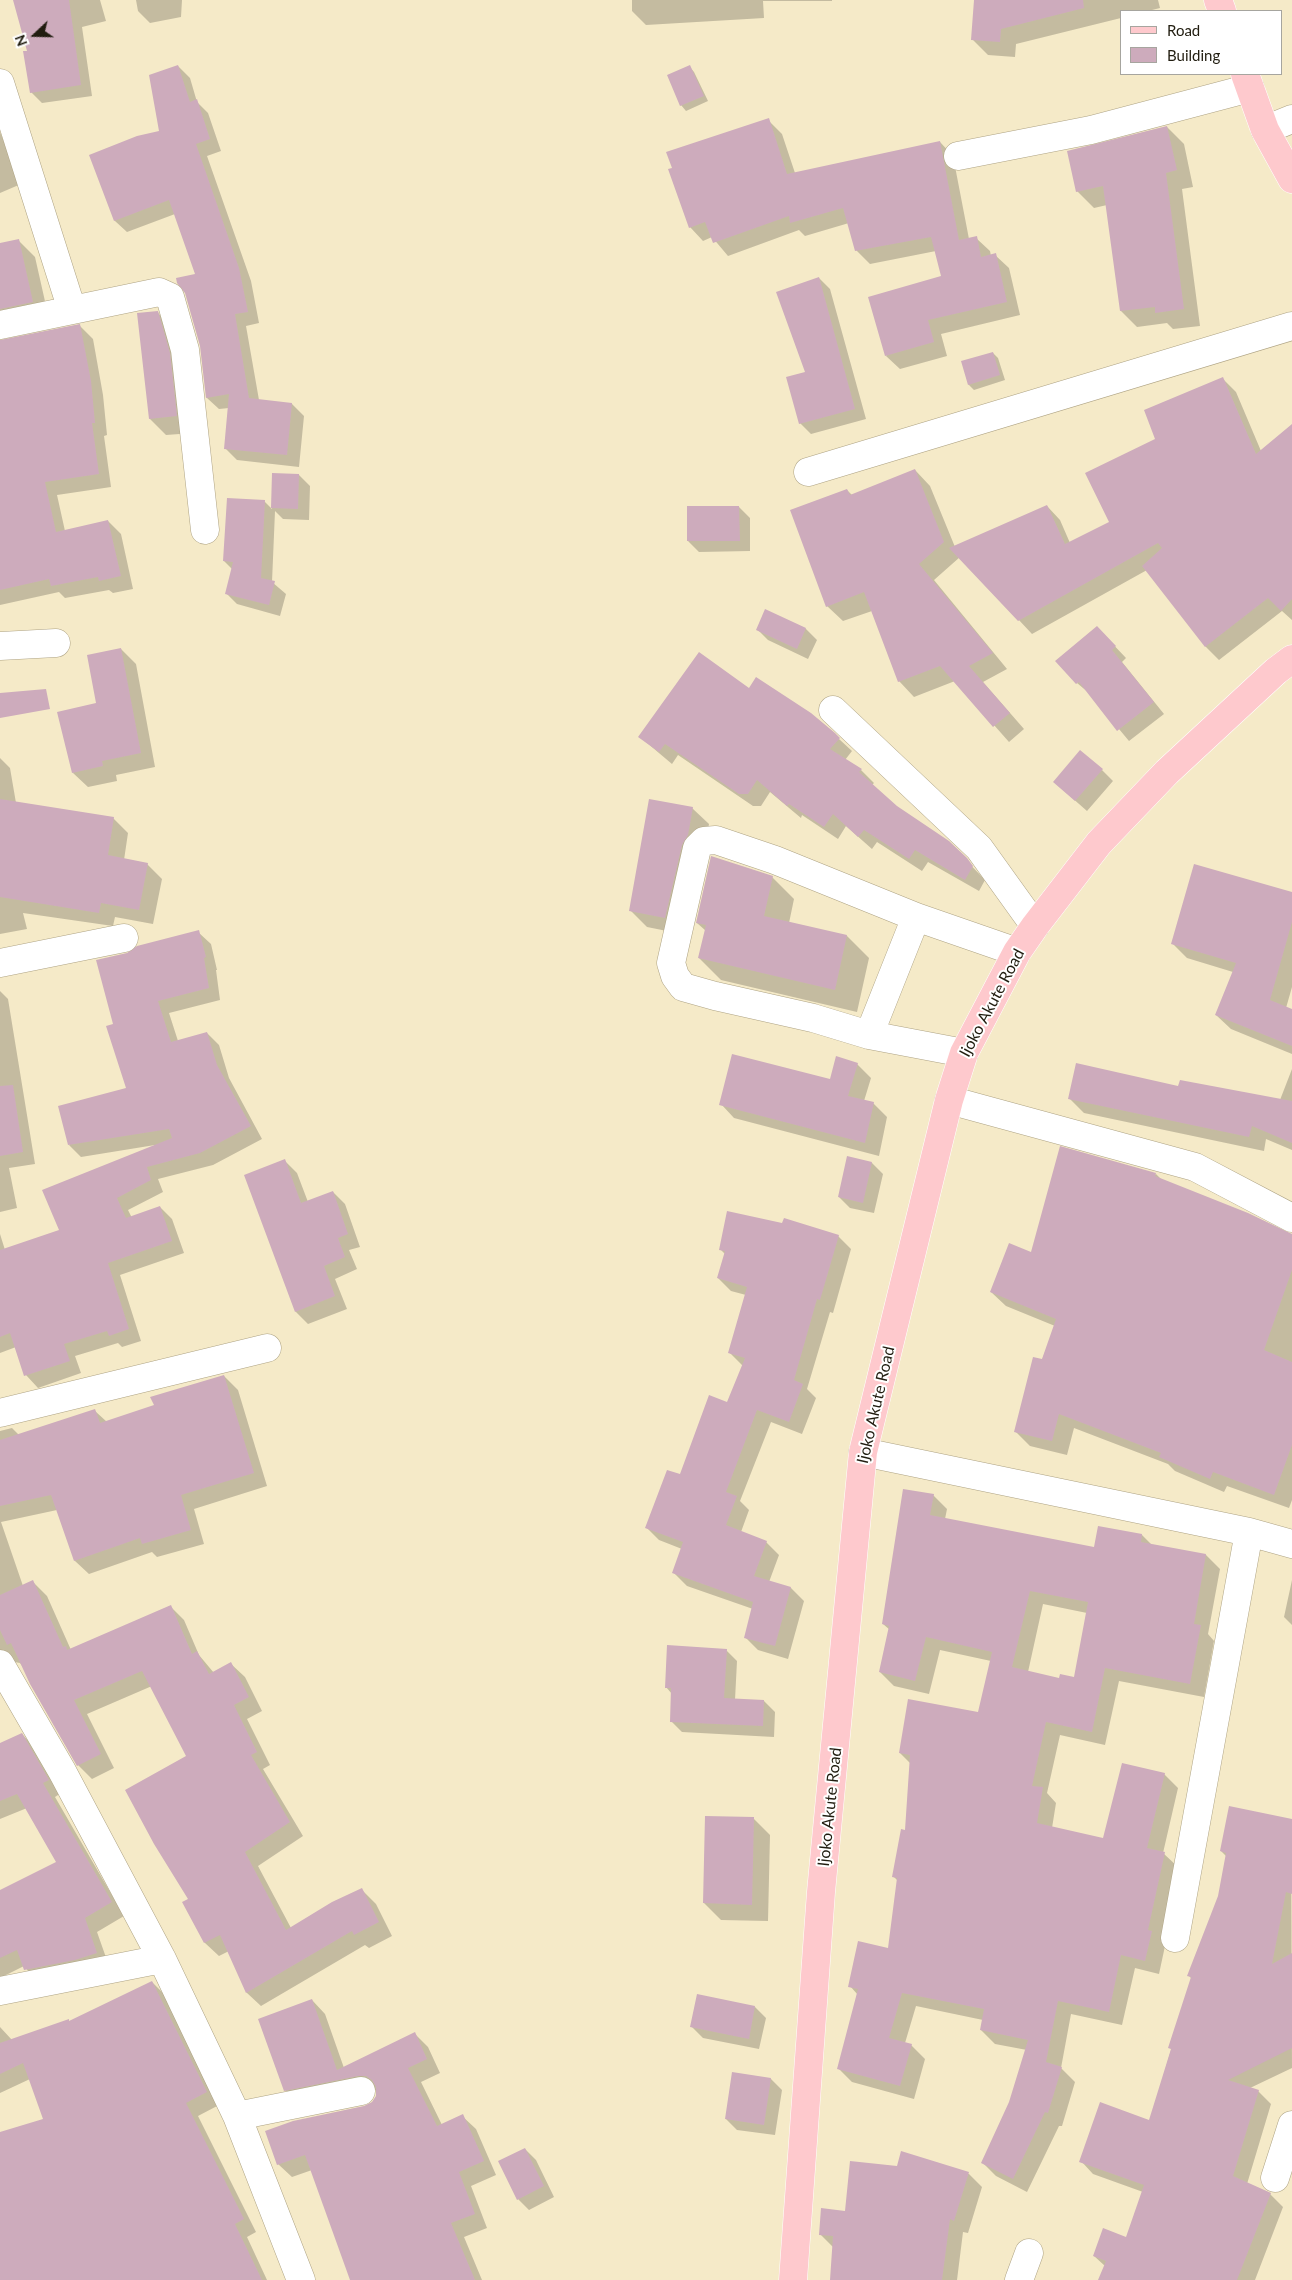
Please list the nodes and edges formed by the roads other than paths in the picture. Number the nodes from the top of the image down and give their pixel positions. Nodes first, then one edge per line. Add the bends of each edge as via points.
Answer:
1 (1247, 81) edge
2 (0, 83) edge
3 (1292, 119) edge
4 (1265, 130) junction
5 (958, 156) dead end
6 (1292, 179) edge
7 (72, 310) junction
8 (0, 325) edge
9 (1292, 326) edge
10 (808, 472) dead end
11 (205, 530) dead end
12 (56, 643) dead end
13 (0, 646) edge
14 (1292, 659) edge
15 (833, 710) dead end
16 (916, 917) junction
17 (1035, 926) junction
18 (124, 938) dead end
19 (1017, 952) junction
20 (0, 963) edge
21 (869, 1035) junction
22 (964, 1053) junction
23 (949, 1100) junction
24 (1292, 1218) edge
25 (268, 1348) dead end
26 (0, 1413) edge
27 (863, 1452) junction
28 (1249, 1532) junction
29 (1292, 1544) edge
30 (0, 1664) edge
31 (1175, 1938) dead end
32 (162, 1959) junction
33 (0, 1991) edge
34 (361, 2091) dead end
35 (237, 2116) junction
36 (1292, 2125) edge
37 (1275, 2178) dead end
38 (1028, 2253) dead end
39 (301, 2280) edge
40 (792, 2280) edge
41 (1019, 2280) edge

1 - 4 main road
1 - 5 street via 1091,130
2 - 7 street
3 - 4 street
4 - 6 main road
7 - 8 street
7 - 11 street via 158,292 170,297 185,350
9 - 10 street
12 - 13 street
14 - 17 main road, Ijoko Akute Road via 1167,772 1099,843
15 - 17 street via 978,848
16 - 19 street
16 - 21 street
16 - 21 street via 775,860 716,840 704,841 697,848 671,963 683,986
17 - 19 main road, Ijoko Akute Road
18 - 20 street
19 - 22 main road, Ijoko Akute Road
21 - 22 street
22 - 23 main road, Ijoko Akute Road
23 - 24 street via 1195,1167
23 - 27 main road, Ijoko Akute Road
25 - 26 street
27 - 28 street
27 - 40 main road, Ijoko Akute Road via 821,1892
28 - 29 street
28 - 31 street
30 - 32 street via 62,1771
32 - 33 street
32 - 35 street
34 - 35 street
35 - 39 street
36 - 37 street
38 - 41 street

